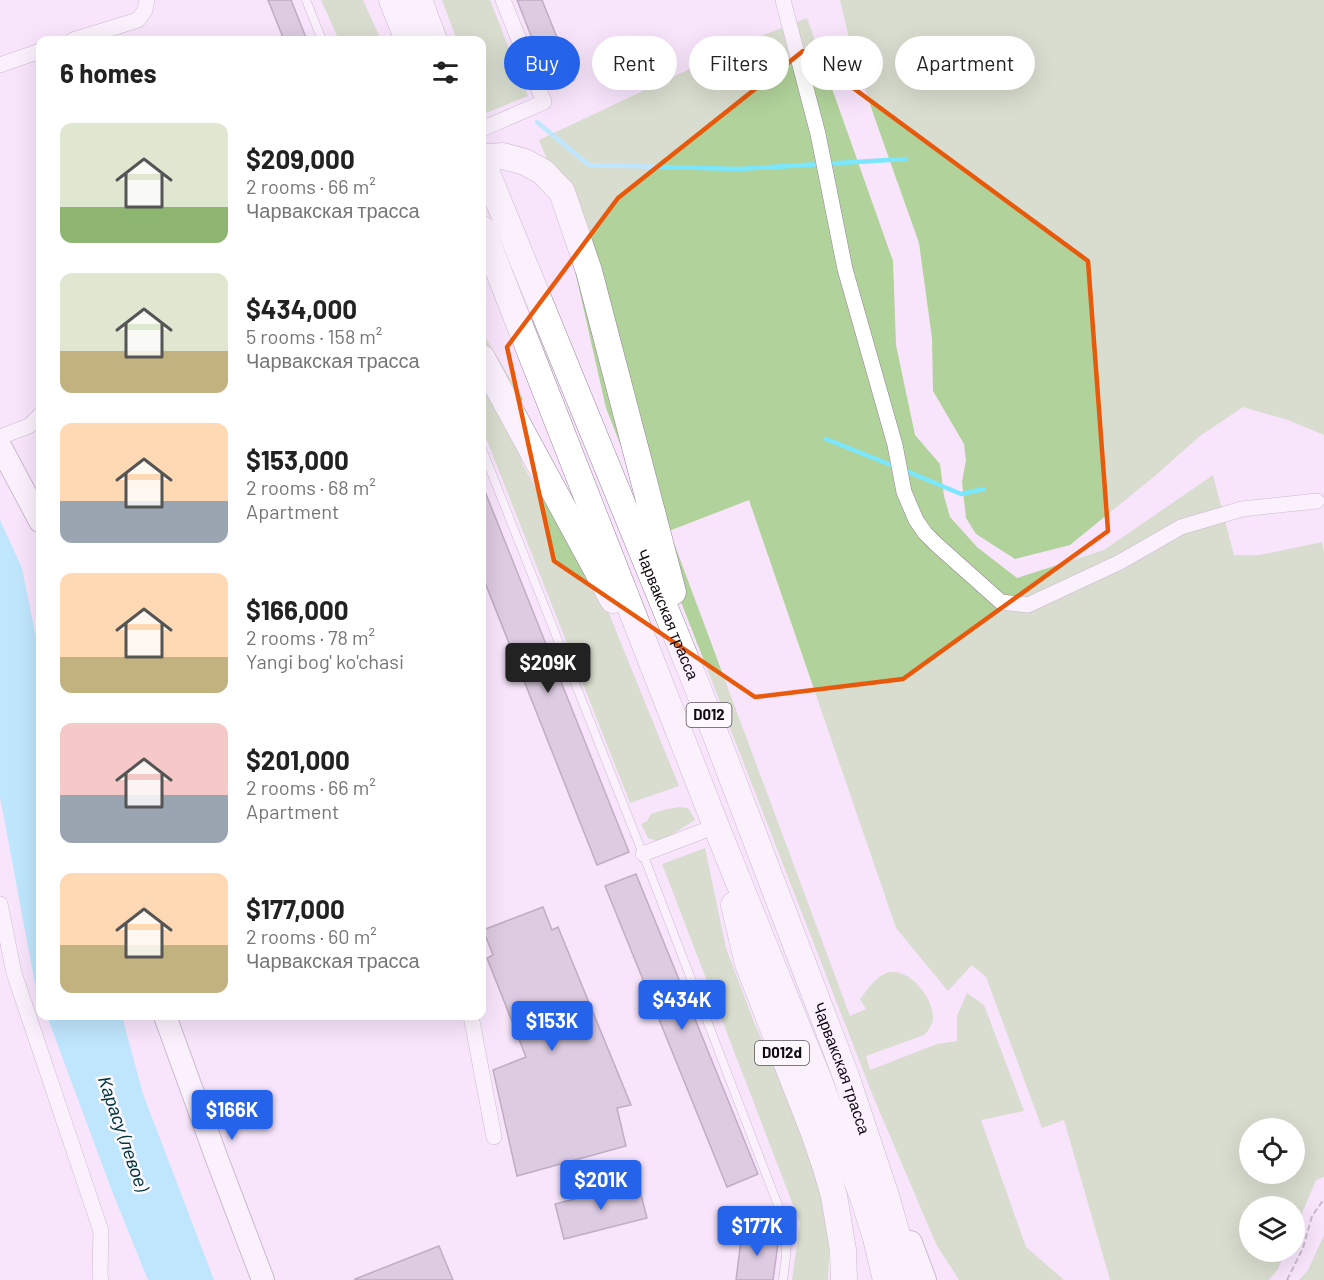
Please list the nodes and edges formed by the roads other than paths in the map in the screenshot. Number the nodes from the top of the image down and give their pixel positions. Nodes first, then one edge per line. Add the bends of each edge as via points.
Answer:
1 (147, 0) edge
2 (306, 0) edge
3 (392, 0) edge
4 (418, 0) edge
5 (503, 0) edge
6 (783, 0) edge
7 (86, 36) edge
8 (320, 36) edge
9 (406, 36) edge
10 (432, 36) edge
11 (36, 52) edge
12 (0, 65) edge
13 (486, 127) edge
14 (486, 157) edge
15 (486, 170) edge
16 (486, 239) edge
17 (486, 365) edge
18 (36, 419) edge
19 (0, 437) edge
20 (0, 446) edge
21 (486, 459) edge
22 (1317, 501) dead end
23 (36, 514) edge
24 (697, 686) junction
25 (667, 698) junction
26 (716, 826) junction
27 (643, 854) junction
28 (0, 904) edge
29 (166, 1020) edge
30 (472, 1020) edge
31 (846, 1076) junction
32 (494, 1137) dead end
33 (101, 1280) edge
34 (263, 1280) edge
35 (783, 1280) edge
36 (844, 1280) edge
37 (886, 1280) edge
38 (909, 1280) edge
39 (924, 1280) edge

1 - 7 street via 146,10 138,20
2 - 8 lane
3 - 9 highway
4 - 10 highway
5 - 13 street via 544,102
6 - 22 street via 818,134 845,269 895,445 904,492 916,520 936,544 1001,602 1028,606 1120,562 1181,527 1242,509
11 - 12 street
14 - 24 highway via 503,156 525,162 543,172 562,192 589,271
15 - 24 highway, Чарвакская трасса / D012
16 - 25 highway, Чарвакская трасса / D012
17 - 25 highway
18 - 19 street via 29,426
20 - 23 main road
21 - 27 lane
24 - 31 highway, Чарвакская трасса / D012
25 - 26 highway, Чарвакская трасса / D012
26 - 27 street
26 - 36 highway, D012d via 748,964 834,1196
26 - 37 highway, Чарвакская трасса / D012 via 864,1200
27 - 35 lane via 786,1226
28 - 33 street via 14,973 101,1231
29 - 34 main road
30 - 32 street
31 - 38 highway, Чарвакская трасса / D012
31 - 39 main road

